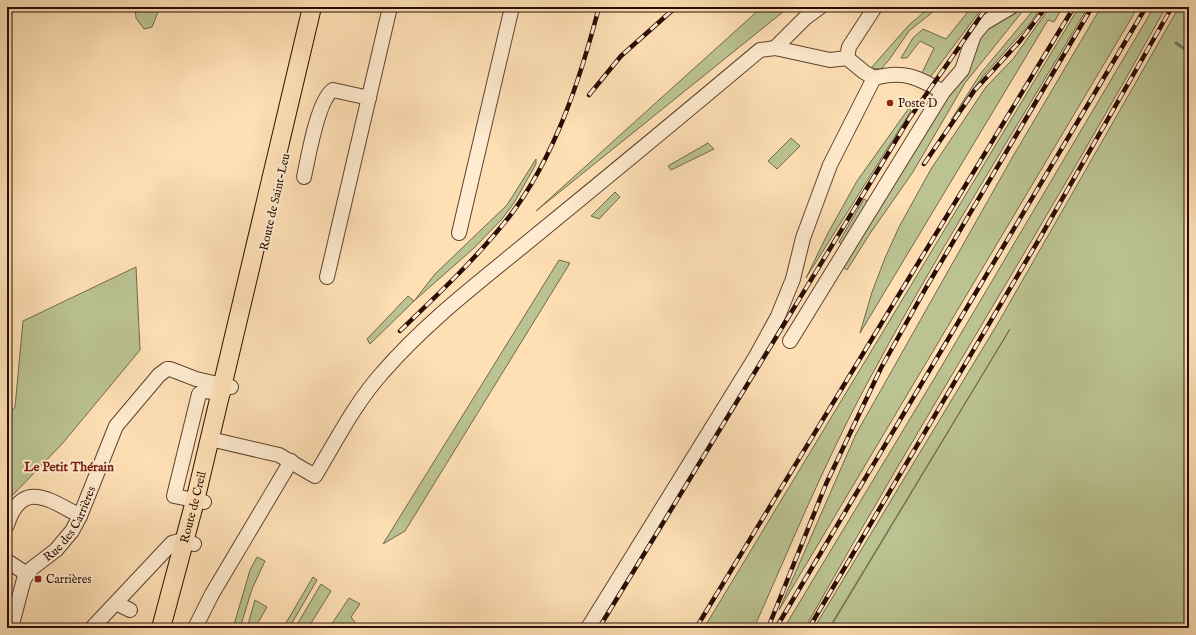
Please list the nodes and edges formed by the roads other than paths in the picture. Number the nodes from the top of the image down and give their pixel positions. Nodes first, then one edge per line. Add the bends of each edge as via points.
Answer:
1 (312, 7) edge
2 (321, 7) edge
3 (390, 7) edge
4 (512, 7) edge
5 (820, 7) edge
6 (875, 7) edge
7 (1011, 7) edge
8 (775, 48) junction
9 (847, 58) junction
10 (874, 78) junction
11 (943, 92) junction
12 (369, 98) junction
13 (304, 177) dead end
14 (458, 233) dead end
15 (327, 277) dead end
16 (790, 341) dead end
17 (226, 391) junction
18 (214, 440) junction
19 (291, 461) junction
20 (200, 501) junction
21 (80, 516) junction
22 (7, 525) edge
23 (189, 543) junction
24 (7, 561) edge
25 (28, 574) junction
26 (116, 603) junction
27 (130, 610) dead end
28 (11, 628) edge
29 (92, 628) edge
30 (162, 628) edge
31 (171, 628) edge
32 (195, 628) edge
33 (588, 628) edge

1 - 17 main road, Route de Saint-Leu
2 - 17 main road, Route de Saint-Leu
3 - 12 street
4 - 14 street
5 - 8 street
6 - 9 street via 849,47
7 - 11 street via 984,23 974,35 962,70
8 - 9 street via 830,60
8 - 19 street via 760,50 454,303 413,340 382,372 358,404 315,476
9 - 10 street
10 - 11 street via 891,73 908,75 919,78
10 - 33 street via 830,165 803,238 794,279 778,316 755,358
11 - 16 street
12 - 13 street via 333,90 328,93 316,126
12 - 15 street
17 - 18 main road, Route de Creil
17 - 20 street via 204,391 199,394 174,496
17 - 21 street, Rue des Carrières via 170,369 163,371 116,426
18 - 19 street via 279,455
18 - 20 main road, Route de Creil
19 - 32 street via 212,594
20 - 23 main road, Route de Creil
21 - 22 street via 46,498 35,496 14,508
21 - 25 street, Rue des Carrières via 72,531 59,546
23 - 26 street via 172,543
23 - 30 main road, Route de Creil
23 - 31 main road, Route de Creil
24 - 25 street
25 - 28 street, Rue des Carrières via 22,584
26 - 27 street
26 - 29 street

